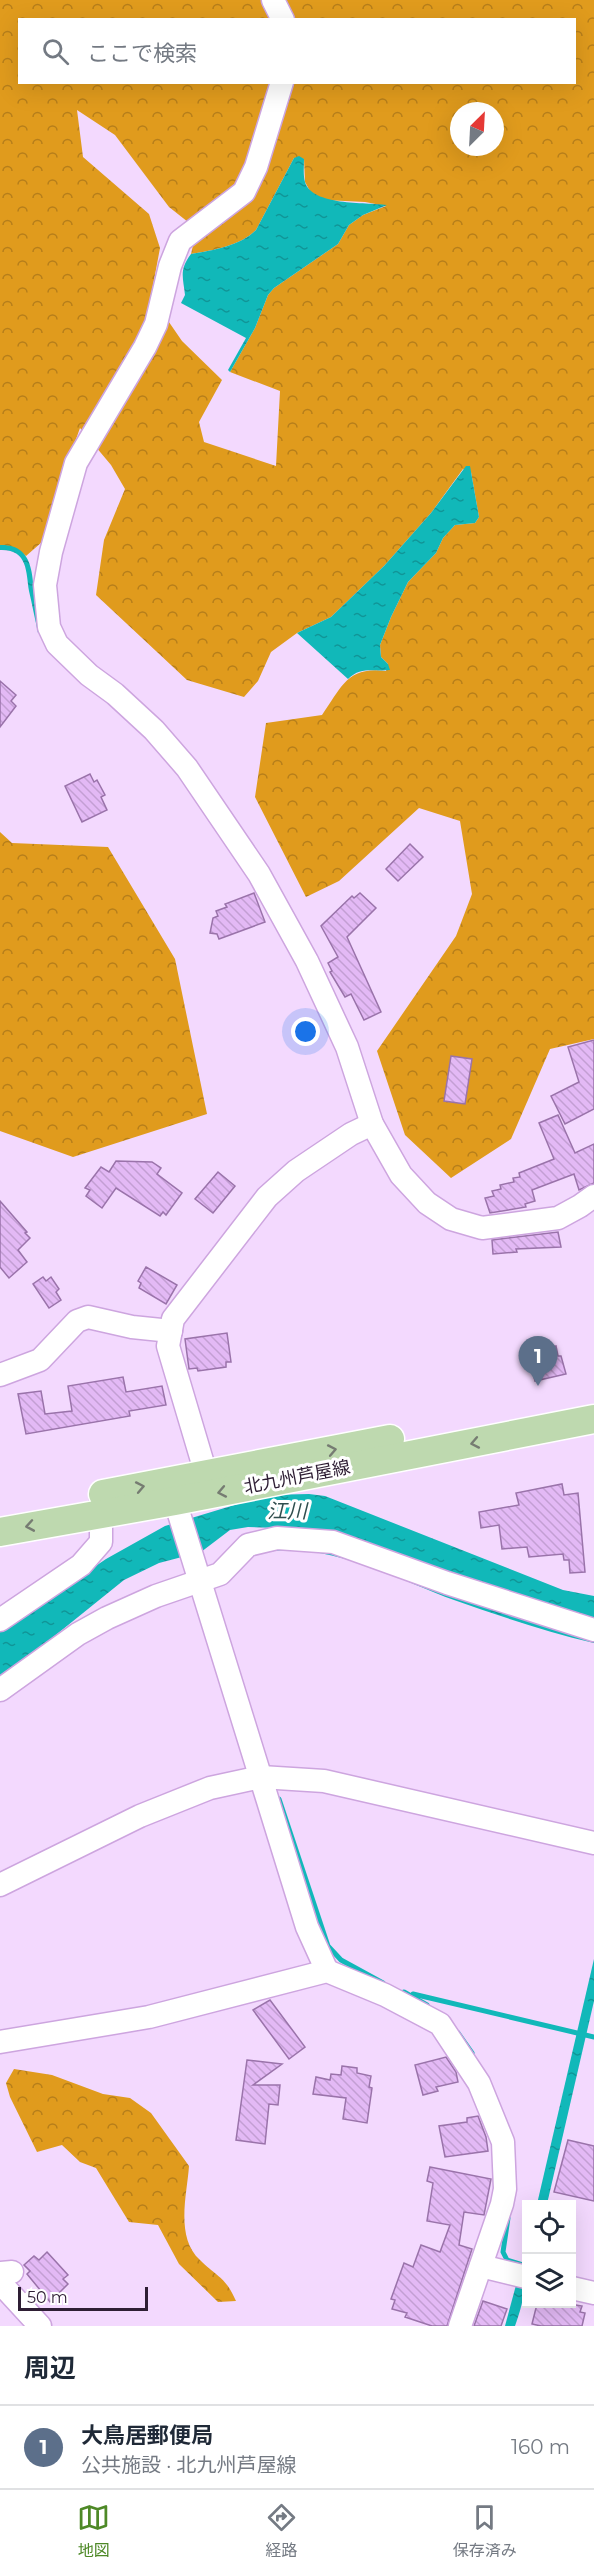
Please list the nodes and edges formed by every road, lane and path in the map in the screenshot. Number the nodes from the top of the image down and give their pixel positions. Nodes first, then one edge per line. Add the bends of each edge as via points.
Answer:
1 (273, 0) edge
2 (282, 18) edge
3 (281, 84) edge
4 (372, 1124) junction
5 (594, 1196) edge
6 (171, 1331) junction
7 (0, 1375) edge
8 (594, 1401) edge
9 (594, 1419) edge
10 (206, 1473) junction
11 (102, 1504) junction
12 (179, 1511) junction
13 (0, 1512) edge
14 (0, 1532) edge
15 (195, 1570) junction
16 (0, 1620) edge
17 (594, 1630) edge
18 (0, 1690) edge
19 (261, 1777) junction
20 (594, 1843) edge
21 (0, 1885) edge
22 (327, 1971) junction
23 (0, 2042) edge
24 (481, 2266) junction
25 (522, 2276) edge
26 (4, 2277) edge
27 (576, 2289) edge
28 (594, 2293) edge
29 (40, 2326) edge
30 (460, 2326) edge

1 - 2 street
3 - 4 street via 256,167 244,192 180,241 156,324 76,463 51,552 45,585 47,610 57,644 154,730 187,768 259,874 307,961 347,1047
4 - 5 street via 401,1175 427,1203 451,1219 482,1228 558,1218
4 - 6 street via 296,1171 267,1197 173,1319
6 - 7 street via 88,1317 77,1321 40,1360
6 - 10 street via 168,1346
10 -> 8 main road, 北九州芦屋線
9 -> 12 main road, 北九州芦屋線
11 -> 10 main road, 北九州芦屋線
11 - 12 main road, 北九州芦屋線
11 - 13 main road, 北九州芦屋線
11 -> 14 main road, 北九州芦屋線
11 - 16 street via 101,1542 81,1565
12 - 15 street
15 - 17 street via 220,1574 248,1545 256,1542 277,1538 333,1542
15 - 18 street via 156,1596 78,1634
15 - 19 street
19 - 20 street via 324,1781
19 - 21 street via 210,1788 140,1816
19 - 22 street via 307,1928
22 - 23 street via 149,2017
22 - 24 street via 440,2024 479,2083 503,2142 505,2189
24 - 25 street
24 - 30 street
26 - 29 street via 6,2289
27 - 28 street

